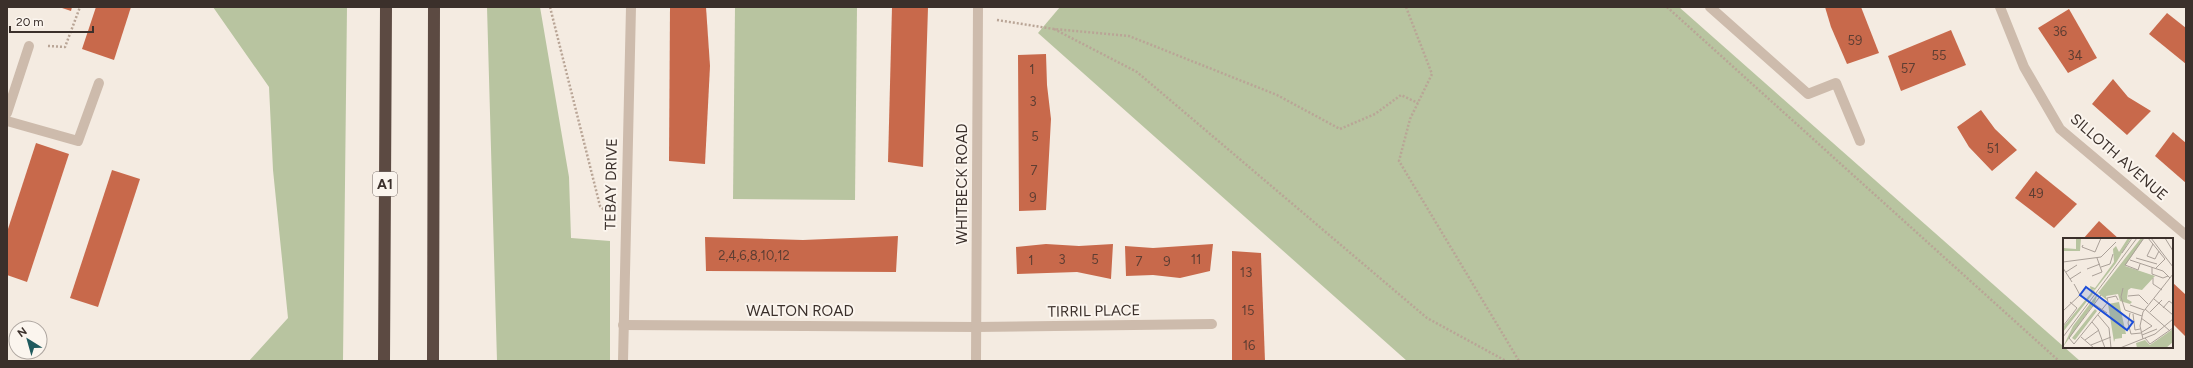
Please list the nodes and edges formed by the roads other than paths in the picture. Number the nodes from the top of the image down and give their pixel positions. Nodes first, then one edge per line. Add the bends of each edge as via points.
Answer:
1 (386, 7) edge
2 (434, 7) edge
3 (631, 7) edge
4 (1710, 7) edge
5 (2000, 7) edge
6 (978, 12) edge
7 (29, 46) road end
8 (99, 83) dead end
9 (7, 113) edge
10 (7, 121) edge
11 (1860, 141) dead end
12 (2186, 235) edge
13 (1212, 324) dead end
14 (623, 325) junction
15 (976, 327) junction
16 (384, 361) edge
17 (433, 361) edge
18 (623, 361) edge
19 (976, 361) edge

1 - 16 highway, A1
2 - 17 highway
3 - 14 street, TEBAY DRIVE
4 - 11 street via 1808,94 1836,82
5 - 12 street, SILLOTH AVENUE via 2024,67 2060,128
6 - 15 street, WHITBECK ROAD
7 - 9 street
8 - 10 street via 78,141
13 - 15 street, TIRRIL PLACE
14 - 15 street, WALTON ROAD
14 - 18 street, TEBAY DRIVE
15 - 19 street, WHITBECK ROAD

